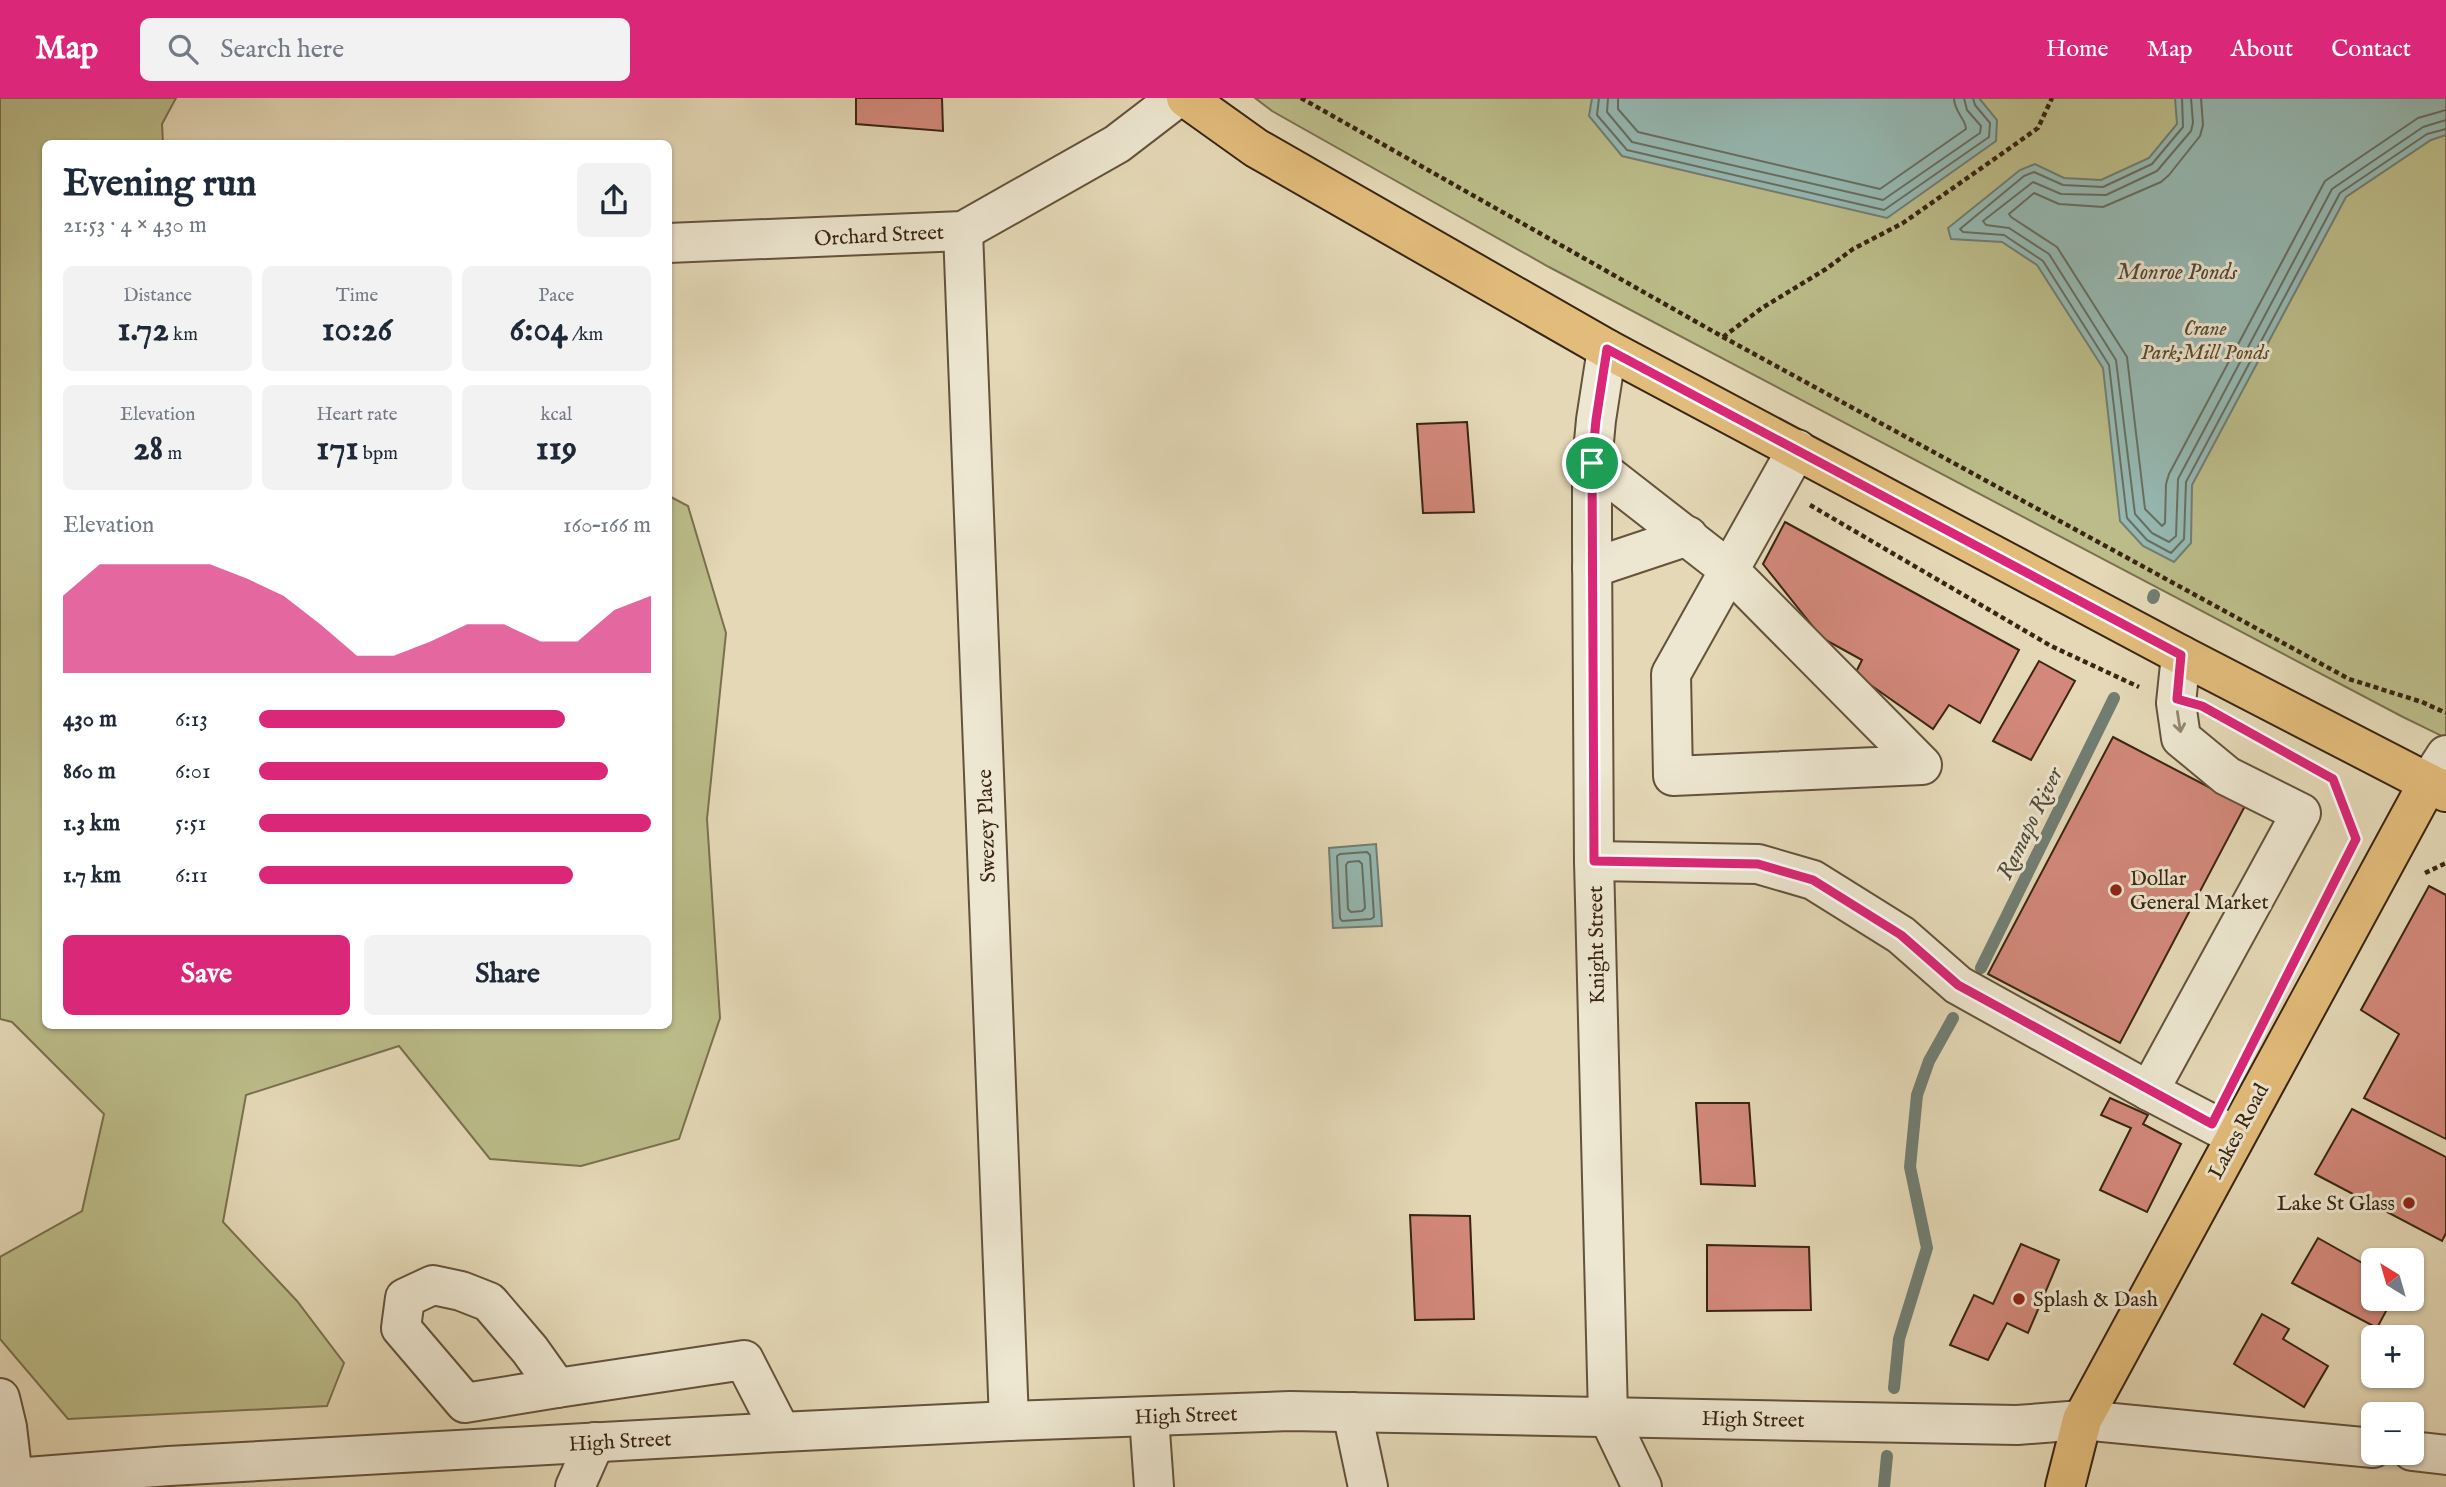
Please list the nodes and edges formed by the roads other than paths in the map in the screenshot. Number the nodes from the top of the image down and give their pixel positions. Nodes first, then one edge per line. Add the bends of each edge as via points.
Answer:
1 (1177, 98) edge
2 (1186, 98) edge
3 (963, 231) junction
4 (672, 243) edge
5 (1607, 349) junction
6 (1797, 449) junction
7 (1592, 463) junction
8 (1688, 536) junction
9 (1592, 568) junction
10 (1728, 569) junction
11 (2181, 655) junction
12 (2440, 777) edge
13 (1594, 861) junction
14 (2149, 1091) junction
15 (2235, 1136) junction
16 (557, 1388) dead end
17 (0, 1398) edge
18 (1352, 1412) junction
19 (1608, 1416) junction
20 (1149, 1417) junction
21 (2082, 1420) junction
22 (1009, 1421) junction
23 (781, 1432) junction
24 (595, 1442) junction
25 (2361, 1447) edge
26 (2424, 1452) edge
27 (2446, 1455) edge
28 (171, 1477) edge
29 (6, 1478) edge
30 (575, 1487) edge
31 (1154, 1487) edge
32 (1368, 1487) edge
33 (1642, 1487) edge
34 (2065, 1487) edge

1 - 3 street, Orchard Street via 1117,144
2 - 5 main road via 1256,148
3 - 4 street, Orchard Street
3 - 22 street, Swezey Place
5 - 6 main road
5 - 7 street, Knight Street
6 - 10 street
6 - 11 main road
7 - 8 street
7 - 9 street, Knight Street
8 - 9 street
8 - 10 street
9 - 13 street, Knight Street
10 - 10 street via 1671,674 1673,776 1922,765
11 - 12 main road
11 -> 14 street via 2177,699 2182,738 2227,776 2301,813
12 - 15 main road, Lakes Road
13 - 14 street via 1758,864 1813,880 1901,935 1958,985
13 - 19 street, Knight Street
14 - 15 street
15 - 21 main road, Lakes Road
16 - 23 street via 744,1360
17 - 29 street via 7,1427
18 - 19 street, High Street
18 - 20 street, High Street
18 - 32 street
19 - 21 street, High Street via 2017,1424
19 - 33 street
20 - 22 street, High Street
20 - 31 street
21 - 25 street, High Street
21 - 34 main road, Lakes Road
22 - 23 street, High Street
23 - 24 street, High Street
24 - 28 street, High Street
24 - 30 street
26 - 27 street
28 - 29 street, High Street

